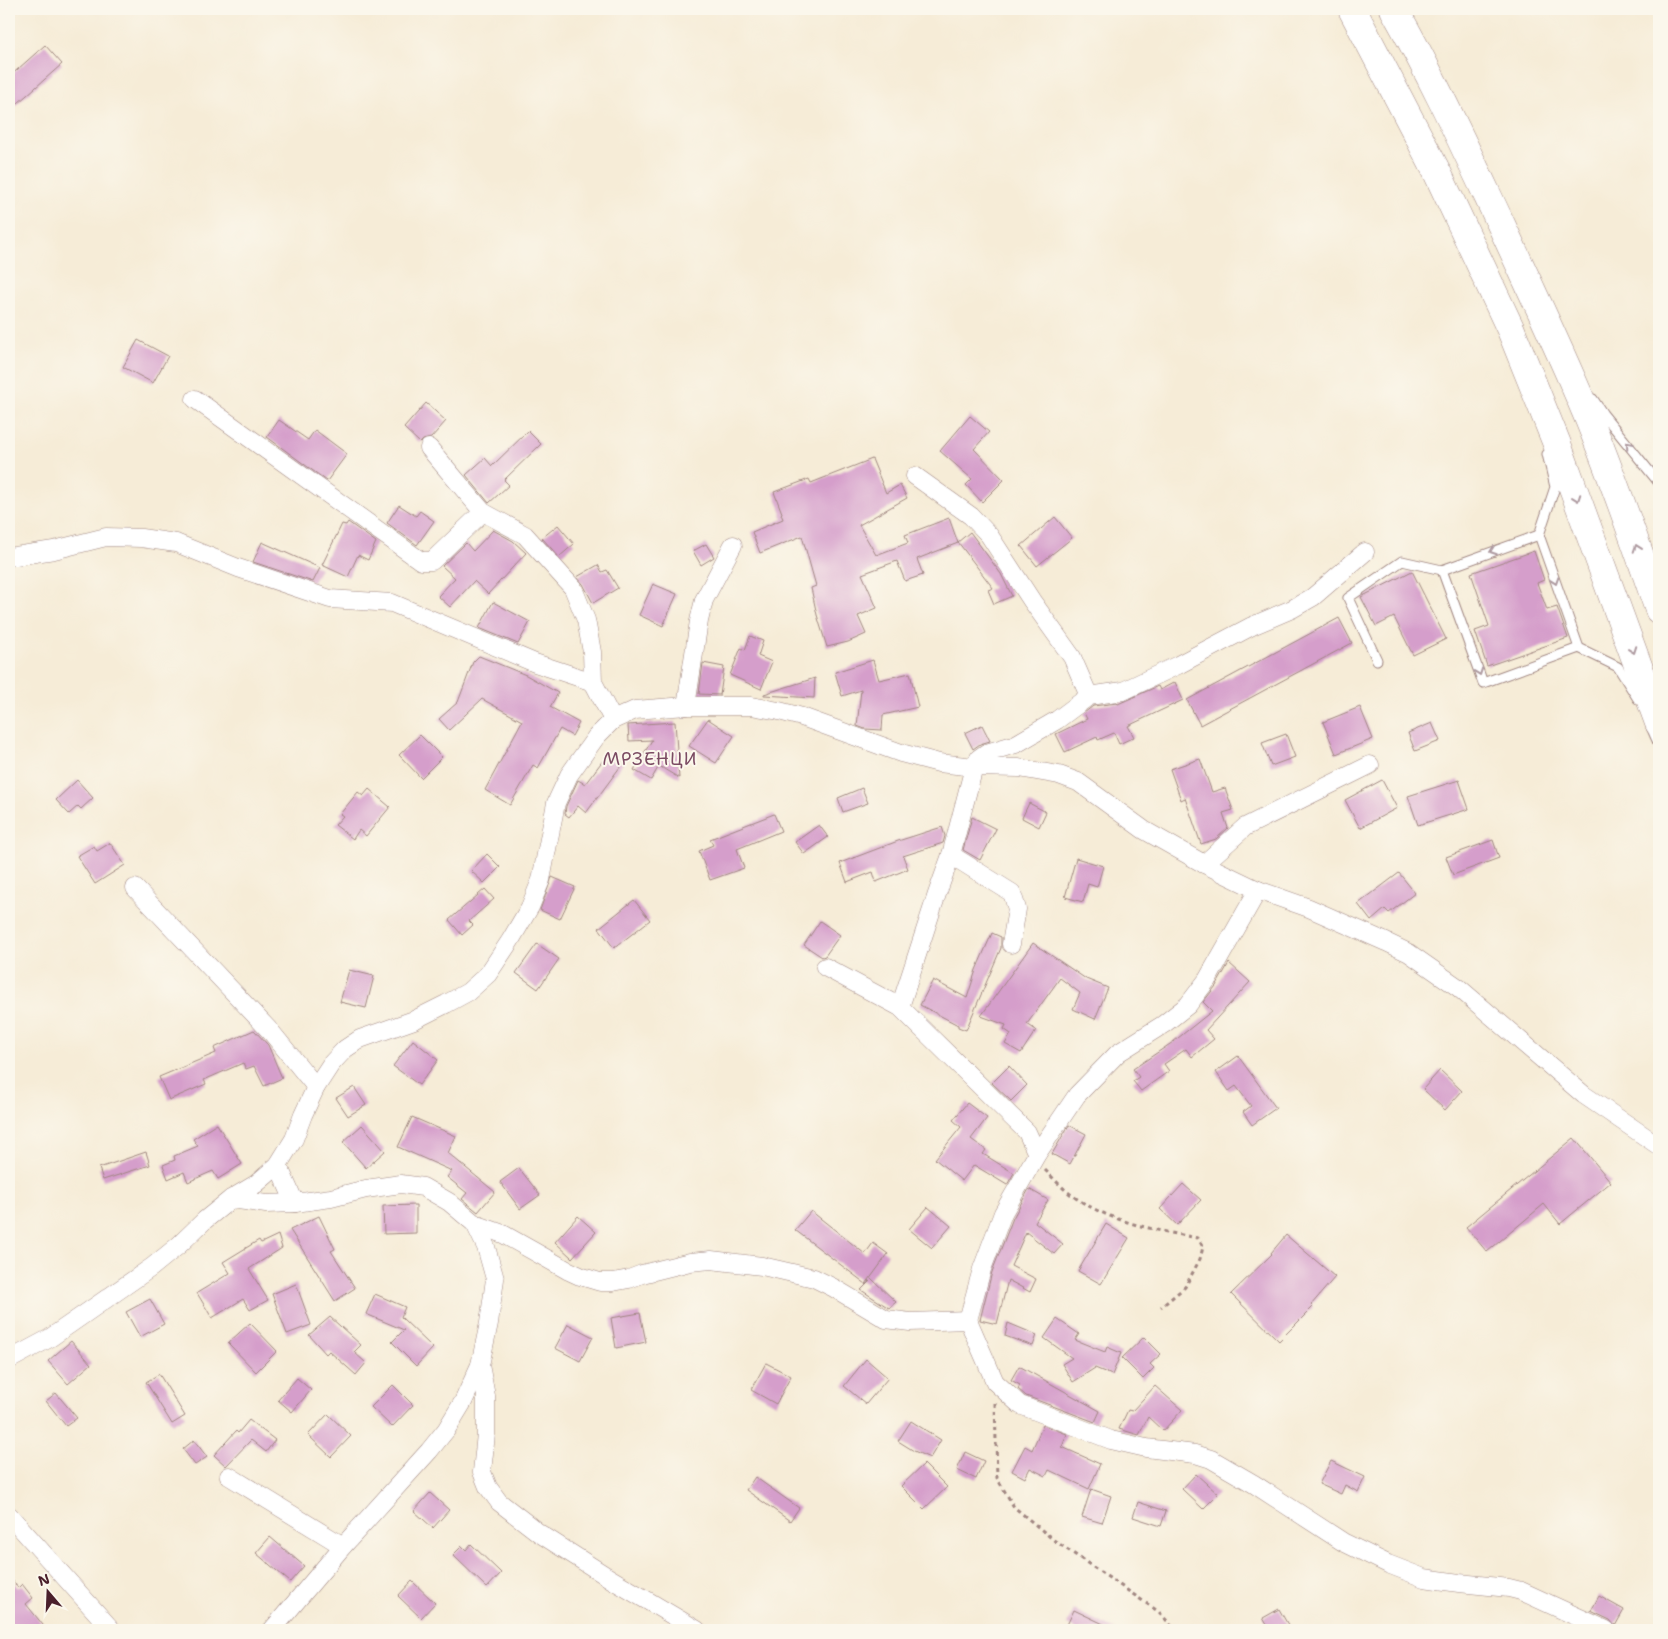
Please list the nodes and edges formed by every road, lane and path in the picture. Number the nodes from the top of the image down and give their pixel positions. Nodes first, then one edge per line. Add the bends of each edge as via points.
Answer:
1 (11, 9) edge
2 (1351, 9) edge
3 (1394, 9) edge
4 (9, 13) edge
5 (1416, 47) junction
6 (1425, 169) dead end
7 (1496, 190) dead end
8 (1588, 390) dead end
9 (195, 399) dead end
10 (429, 448) dead end
11 (1546, 449) dead end
12 (915, 476) dead end
13 (1659, 483) edge
14 (483, 512) junction
15 (1539, 535) junction
16 (733, 545) dead end
17 (1365, 552) dead end
18 (9, 557) edge
19 (1442, 570) junction
20 (1659, 610) edge
21 (1579, 648) junction
22 (1377, 660) dead end
23 (593, 682) junction
24 (1088, 696) junction
25 (686, 706) junction
26 (1650, 716) edge
27 (613, 720) junction
28 (1659, 745) edge
29 (1370, 765) dead end
30 (974, 767) junction
31 (951, 855) junction
32 (1204, 864) junction
33 (136, 888) dead end
34 (1258, 890) junction
35 (1010, 944) dead end
36 (825, 967) dead end
37 (900, 1007) junction
38 (316, 1087) junction
39 (1659, 1146) edge
40 (1037, 1154) junction
41 (278, 1165) junction
42 (232, 1199) junction
43 (295, 1203) junction
44 (475, 1224) junction
45 (1161, 1307) dead end
46 (968, 1320) junction
47 (9, 1360) edge
48 (480, 1365) junction
49 (995, 1382) junction
50 (229, 1476) dead end
51 (9, 1515) edge
52 (343, 1546) junction
53 (112, 1630) edge
54 (272, 1630) edge
55 (697, 1630) edge
56 (1175, 1630) edge
57 (1606, 1630) edge

1 - 4 path
2 - 6 lane
2 -> 26 highway via 1437,172 1511,330 1557,444
3 - 5 highway
5 - 7 lane
20 -> 5 highway via 1583,405
13 -> 8 lane via 1603,414
9 - 14 street via 421,561 432,561
10 - 14 street
11 - 15 lane via 1555,487
12 - 24 street via 971,516 989,535 1072,657
14 - 23 street via 525,535 573,588 586,620
15 -> 19 lane
15 -> 21 lane
16 - 25 street via 704,600
17 - 24 street via 1313,597 1292,609 1123,691
18 - 23 street via 106,538 176,543 330,599 392,602 535,663
19 -> 21 lane via 1483,682
19 - 22 lane via 1402,561 1348,598
21 - 26 lane via 1618,667
23 - 27 street
24 - 30 street via 1057,720 1016,744 986,752
25 - 27 street via 635,710
25 - 30 street via 750,706 779,711 900,753 939,764
26 - 28 lane
27 - 38 street via 596,737 569,775 556,803 540,880 530,907 488,974 468,992 446,1004 414,1020 360,1039 331,1064
29 - 32 street via 1245,827
30 - 31 street
30 - 32 street via 1019,768 1078,782 1144,830
31 - 35 street via 1012,893 1017,909
31 - 37 street
32 - 34 street
33 - 38 street via 272,1033
34 - 39 street via 1309,908 1386,942 1425,964 1459,988 1584,1095
34 - 40 street via 1207,980 1188,1005 1118,1053 1077,1095
36 - 37 street
37 - 40 street via 1022,1126
38 - 41 street via 294,1139
40 - 45 path via 1041,1166 1073,1196 1104,1214 1198,1238 1203,1247 1185,1287
40 - 46 street via 1003,1213 982,1269
41 - 42 street
41 - 43 street
42 - 43 street via 266,1204
42 - 47 street via 152,1267 50,1338
43 - 44 street via 401,1184 423,1187 436,1193
44 - 46 street via 503,1234 573,1273 600,1282 629,1279 690,1262 711,1260 762,1266 814,1278 886,1319 910,1322
44 - 48 street via 495,1279
46 - 49 street
48 - 52 street via 446,1430
48 - 55 street via 486,1396 482,1472 499,1502 539,1533
49 - 56 path via 997,1478 1014,1507 1055,1541 1158,1612
49 - 57 street via 1020,1405 1111,1440 1211,1459 1343,1542 1388,1564 1424,1578 1522,1591
50 - 52 street
51 - 53 street
52 - 54 street

